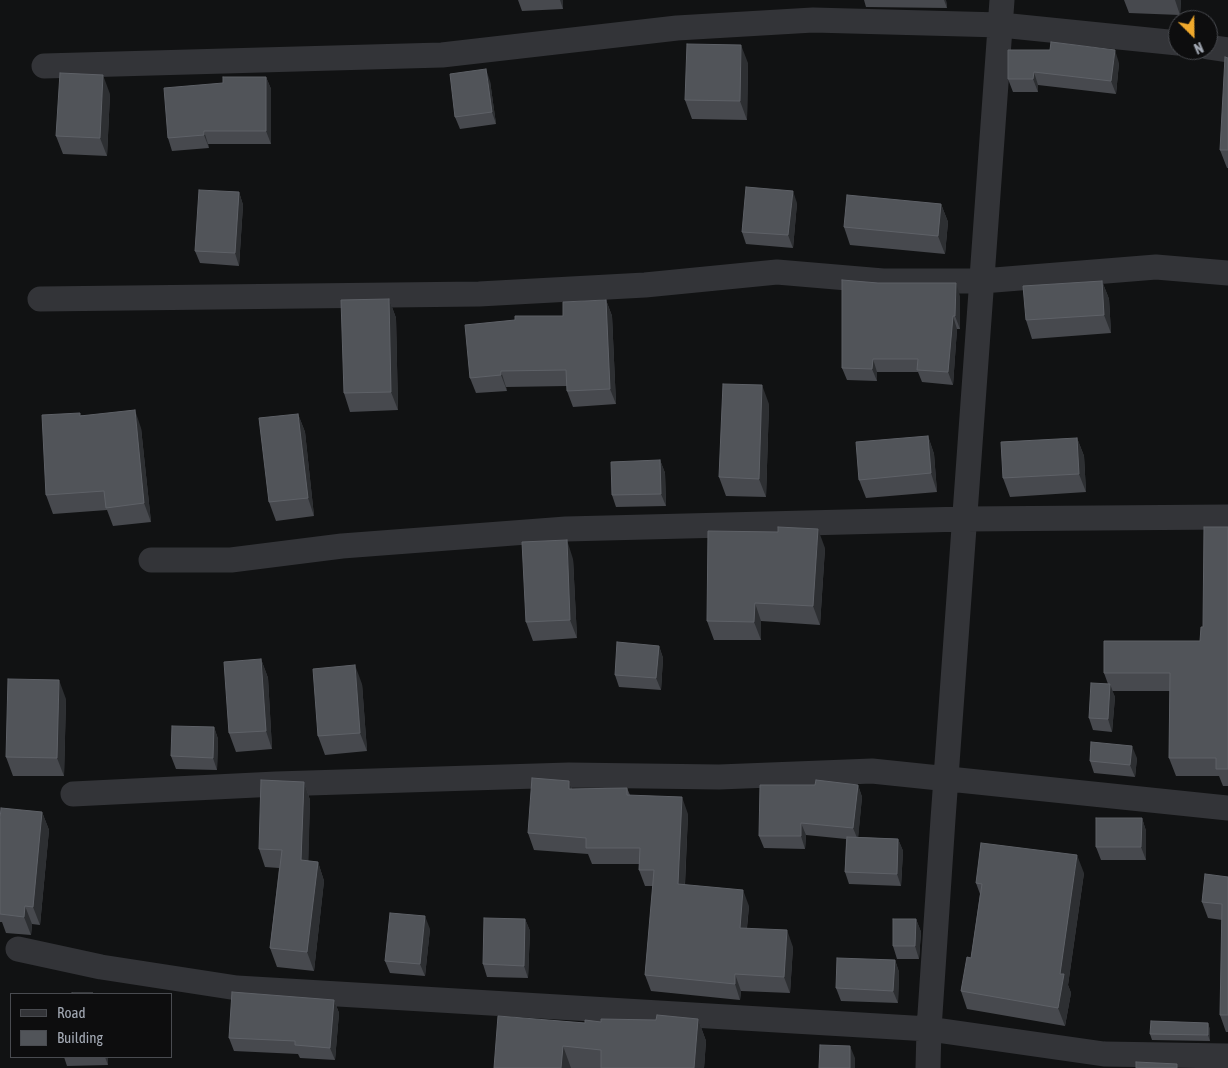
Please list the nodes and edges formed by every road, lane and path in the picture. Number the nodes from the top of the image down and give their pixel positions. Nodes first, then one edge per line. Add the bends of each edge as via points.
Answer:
1 (1002, 0) edge
2 (1001, 25) junction
3 (1168, 42) edge
4 (44, 66) dead end
5 (1228, 273) edge
6 (982, 281) junction
7 (40, 299) dead end
8 (1228, 517) edge
9 (965, 519) junction
10 (151, 560) dead end
11 (946, 780) junction
12 (73, 794) dead end
13 (1228, 808) edge
14 (18, 949) dead end
15 (929, 1029) junction
16 (1228, 1056) edge
17 (928, 1068) edge

1 - 2 street
2 - 3 street
2 - 4 street via 813,20 678,28 442,56
2 - 6 street
5 - 6 street via 1156,267
6 - 7 street via 883,282 777,272 645,286 479,294
6 - 9 street
8 - 9 street
9 - 10 street via 566,529 342,546 231,560
9 - 11 street
11 - 12 street via 872,772 719,777 569,775
11 - 13 street
11 - 15 street
14 - 15 street via 102,967 237,988
15 - 16 street via 1104,1054
15 - 17 street

